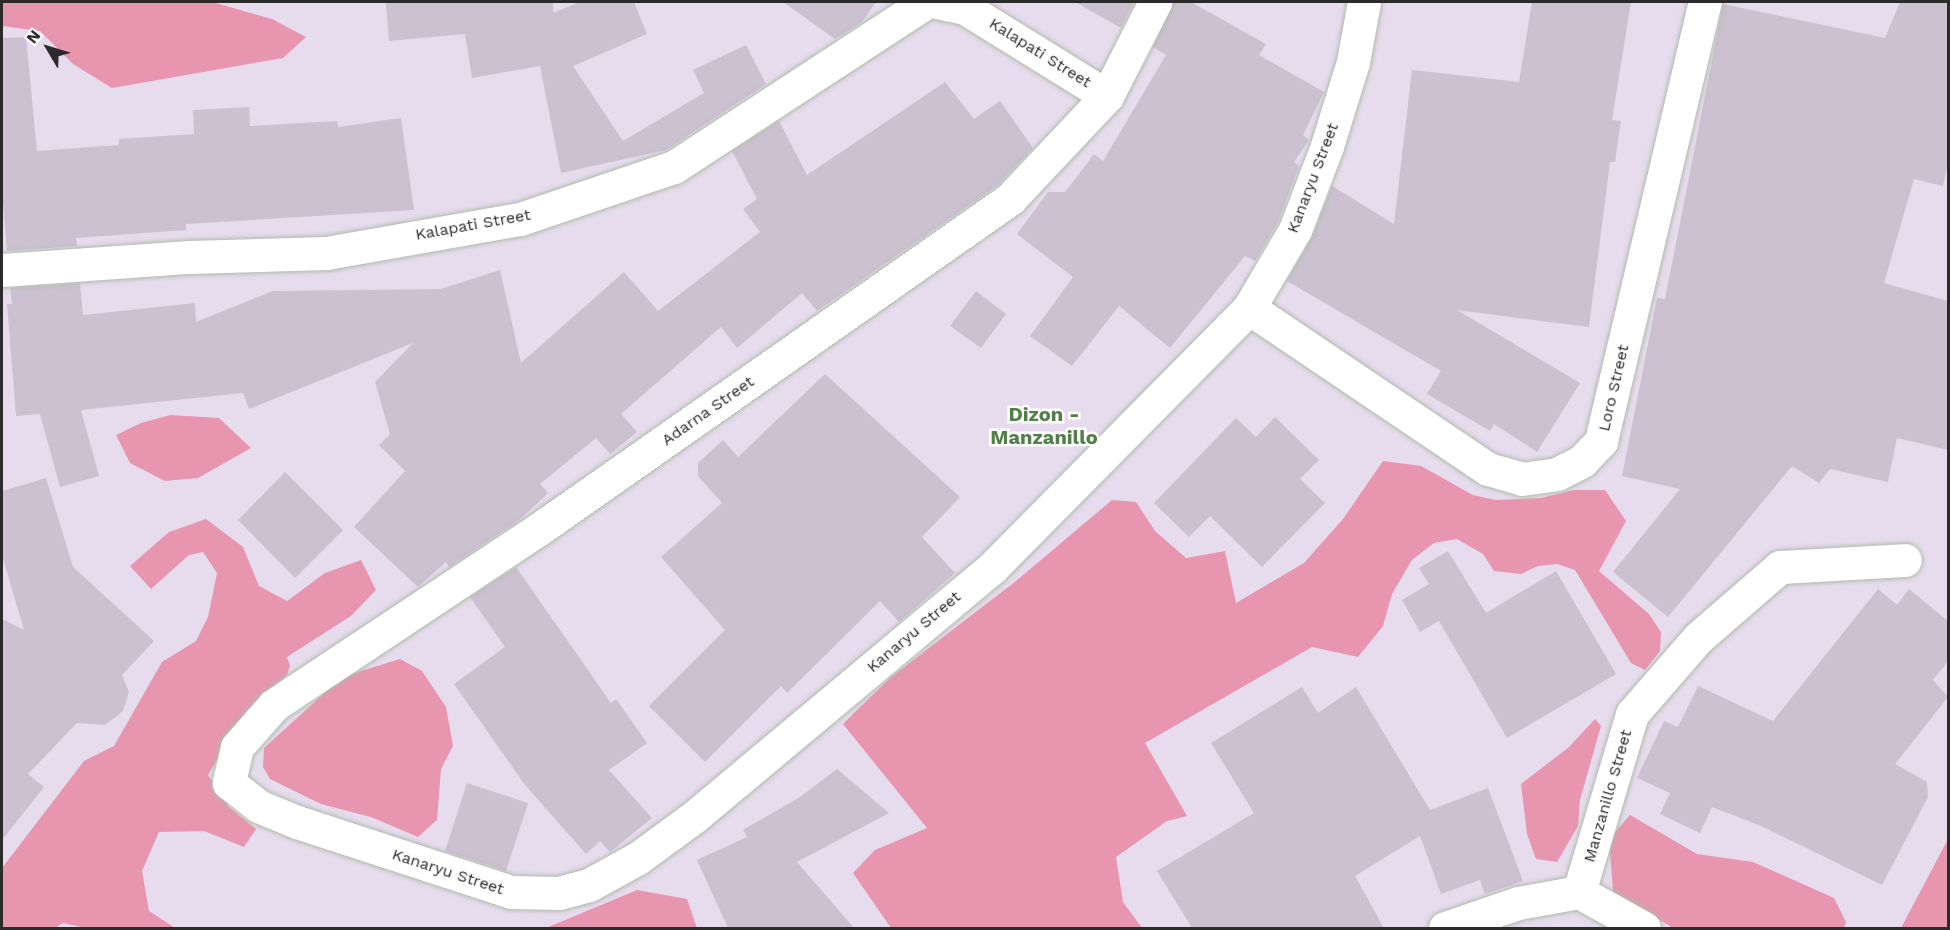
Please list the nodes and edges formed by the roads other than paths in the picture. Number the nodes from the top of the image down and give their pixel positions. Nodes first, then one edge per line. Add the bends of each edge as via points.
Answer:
1 (926, 2) edge
2 (937, 2) edge
3 (1155, 2) edge
4 (1364, 2) edge
5 (1705, 2) edge
6 (1107, 96) junction
7 (2, 270) edge
8 (1249, 308) junction
9 (1905, 560) dead end
10 (229, 783) joint
11 (1579, 892) junction
12 (1445, 928) edge
13 (1644, 928) edge

1 - 7 street, Kalapati Street via 674,167 520,219 327,253 190,256
2 - 6 street, Kalapati Street via 965,8
3 - 6 street, Adarna Street
4 - 8 street, Kanaryu Street via 1353,62 1328,146 1295,230
5 - 8 street, Loro Street via 1601,441 1582,461 1557,474 1522,479 1488,469
6 - 10 street, Adarna Street via 1010,199 539,529 274,705 237,747
8 - 10 street, Kanaryu Street via 992,567 694,817 638,858 589,885 559,894 511,892 297,822 258,806
9 - 11 street, Manzanillo Street via 1780,567 1698,638 1632,714
11 - 12 street via 1518,903
11 - 13 street

